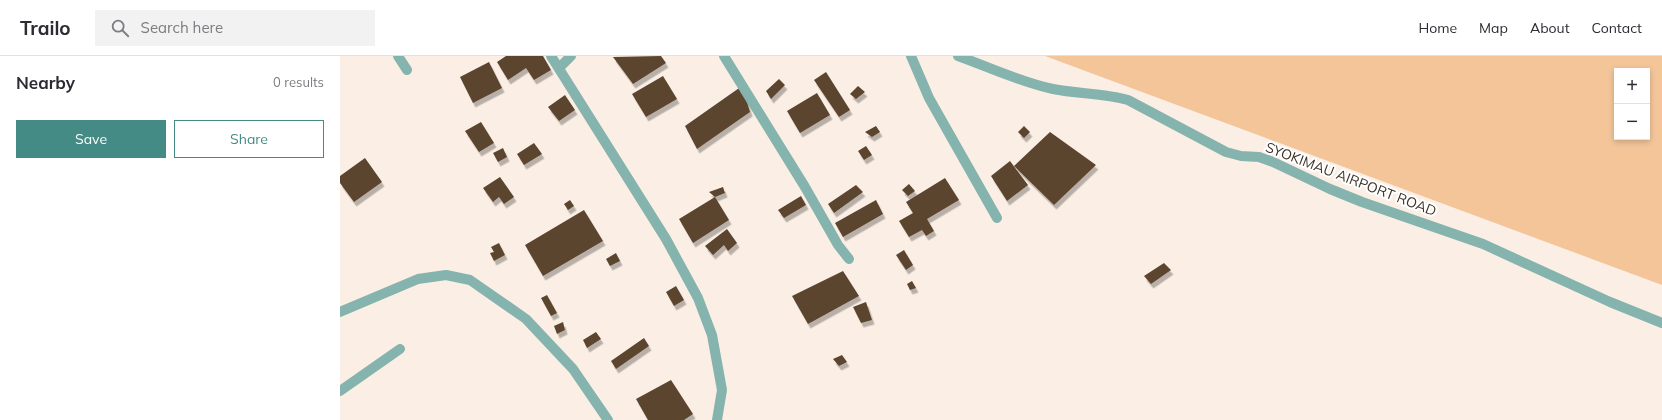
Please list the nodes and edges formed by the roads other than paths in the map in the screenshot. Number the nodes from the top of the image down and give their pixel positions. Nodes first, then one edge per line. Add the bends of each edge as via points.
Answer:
1 (398, 56) edge
2 (551, 56) edge
3 (571, 56) edge
4 (724, 56) edge
5 (911, 56) edge
6 (958, 56) edge
7 (559, 68) junction
8 (407, 70) dead end
9 (997, 218) dead end
10 (849, 259) dead end
11 (340, 312) edge
12 (1662, 323) edge
13 (400, 349) dead end
14 (340, 391) edge
15 (608, 420) edge
16 (717, 420) edge

1 - 8 street
2 - 7 street
3 - 7 street
4 - 10 street via 838,245
5 - 9 street via 929,98
6 - 12 street, SYOKIMAU AIRPORT ROAD via 1054,90 1114,96 1128,100 1226,152 1273,162 1362,202 1483,244
7 - 16 street via 662,233 698,298 712,335 722,390
11 - 15 street via 418,278 446,275 470,280 526,319 573,369
13 - 14 street

